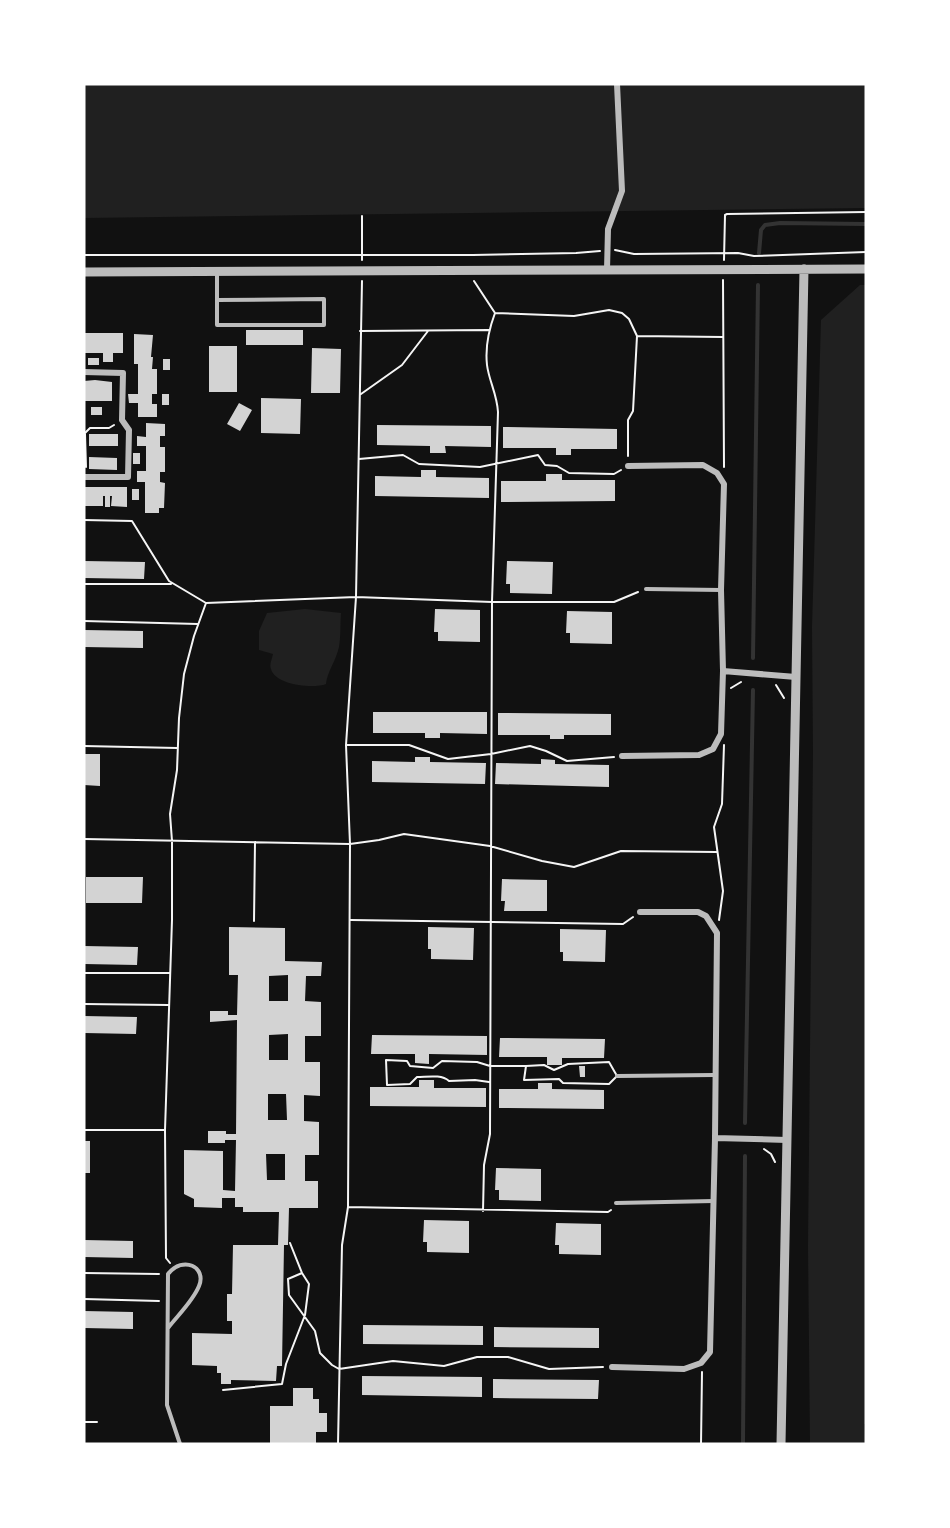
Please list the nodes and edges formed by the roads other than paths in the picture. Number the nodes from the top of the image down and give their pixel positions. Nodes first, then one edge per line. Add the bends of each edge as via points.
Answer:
1 (617, 84) edge
2 (804, 269) junction
3 (866, 269) edge
4 (607, 270) junction
5 (84, 272) edge
6 (217, 272) junction
7 (217, 300) junction
8 (84, 372) edge
9 (628, 466) road end
10 (85, 477) edge
11 (646, 589) road end
12 (721, 590) junction
13 (723, 671) junction
14 (796, 676) junction
15 (622, 756) road end
16 (640, 912) road end
17 (714, 1075) junction
18 (617, 1076) road end
19 (715, 1138) junction
20 (787, 1140) junction
21 (714, 1201) junction
22 (616, 1203) road end
23 (168, 1328) junction
24 (612, 1367) road end
25 (180, 1444) edge
26 (781, 1444) edge

1 - 4 street via 622,191 608,229
2 - 3 street
2 - 4 street
2 - 14 street
4 - 6 street
5 - 6 street
6 - 7 lane
7 - 7 lane via 217,325 324,325 324,299
8 - 10 street via 123,373 122,420 129,430 128,477
9 - 12 street via 703,465 717,473 724,484
11 - 12 lane
12 - 13 street
13 - 14 street
13 - 15 street via 721,734 713,749 699,755
14 - 20 street
16 - 17 street via 698,912 706,916 717,933
17 - 18 lane
17 - 19 street
19 - 20 street
19 - 21 street
20 - 26 street
21 - 22 lane
21 - 24 street via 710,1352 701,1363 684,1370
23 - 23 lane via 199,1287 198,1269 192,1266 180,1264 168,1274
23 - 25 lane via 167,1405

